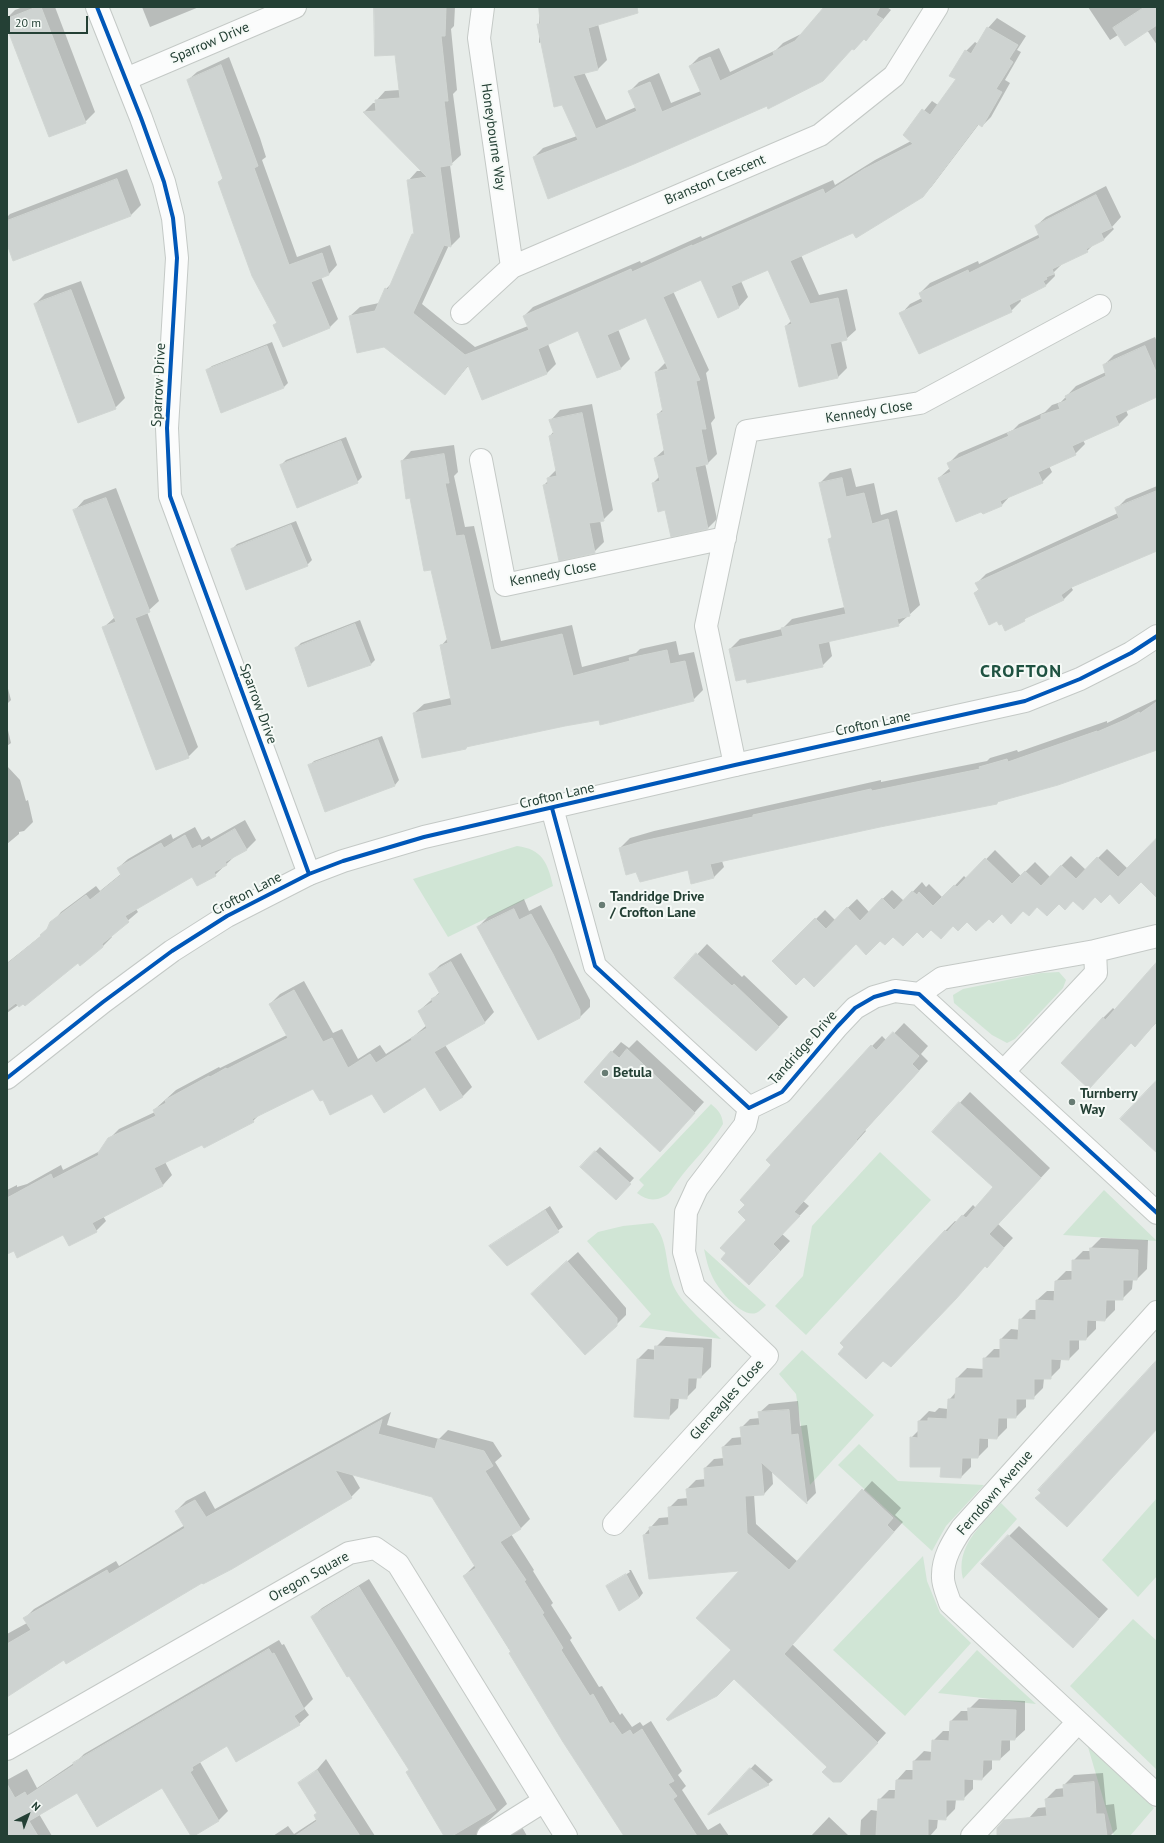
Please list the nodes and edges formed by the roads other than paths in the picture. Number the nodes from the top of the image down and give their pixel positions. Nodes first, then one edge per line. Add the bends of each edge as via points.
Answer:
1 (97, 7) edge
2 (295, 7) edge
3 (483, 7) edge
4 (938, 7) edge
5 (126, 79) junction
6 (512, 266) junction
7 (1100, 306) dead end
8 (462, 313) dead end
9 (481, 460) dead end
10 (725, 538) junction
11 (1157, 636) edge
12 (735, 765) junction
13 (552, 808) junction
14 (309, 874) junction
15 (1157, 936) edge
16 (1095, 951) junction
17 (919, 994) junction
18 (1004, 1070) junction
19 (7, 1078) edge
20 (749, 1108) junction
21 (1157, 1212) edge
22 (1157, 1312) edge
23 (614, 1524) dead end
24 (1078, 1722) junction
25 (7, 1748) edge
26 (1157, 1795) edge
27 (544, 1801) junction
28 (488, 1836) edge
29 (566, 1836) edge
30 (972, 1836) edge

1 - 5 street, Sparrow Drive
2 - 5 street, Sparrow Drive
3 - 6 street, Honeybourne Way via 479,38
4 - 6 street, Branston Crescent via 894,76 820,135
5 - 14 street, Sparrow Drive via 164,182 173,218 177,258 167,428 170,496
6 - 8 street, Branston Crescent
7 - 10 street, Kennedy Close via 920,403 747,431
9 - 10 street, Kennedy Close via 505,585
10 - 12 street, Kennedy Close via 706,626
11 - 12 street, Crofton Lane via 1131,653 1080,679 1025,701
12 - 13 street, Crofton Lane
13 - 14 street, Crofton Lane via 424,837
13 - 20 street via 595,966
14 - 19 street, Crofton Lane via 227,916 172,951
15 - 16 street
16 - 17 street via 942,978
16 - 18 street via 1096,973
17 - 18 street
17 - 20 street, Tandridge Drive via 895,991 874,997 855,1008 782,1092
18 - 21 street
20 - 23 street, Gleneagles Close via 745,1124 697,1188 686,1212 684,1252 694,1287 767,1356
22 - 24 street, Ferndown Avenue via 962,1528 945,1558 943,1579 950,1603
24 - 26 street, Ferndown Avenue
24 - 30 street
25 - 27 street, Oregon Square via 349,1553 375,1548 398,1564
27 - 28 street
27 - 29 street, Oregon Square

